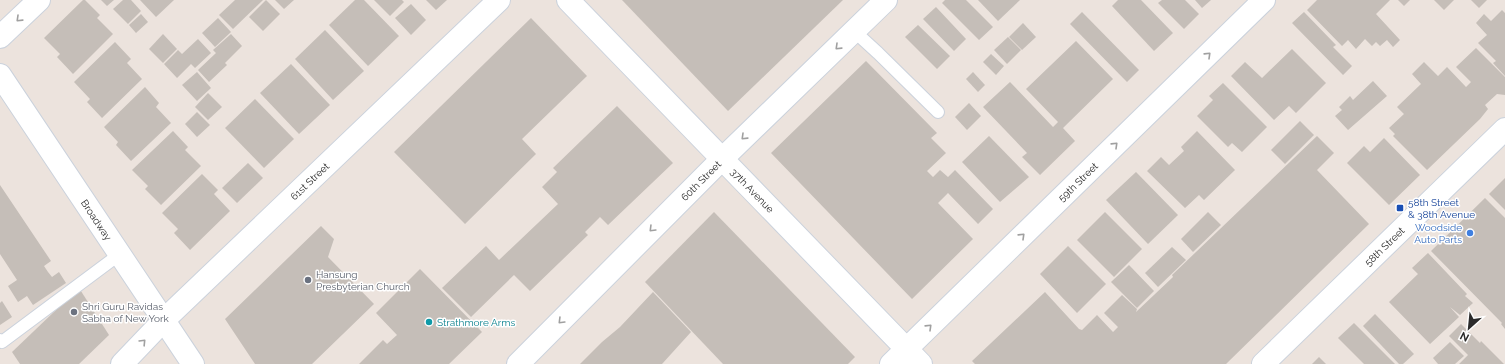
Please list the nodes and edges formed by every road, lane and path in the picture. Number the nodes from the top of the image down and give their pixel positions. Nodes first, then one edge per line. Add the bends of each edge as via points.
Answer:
1 (39, 0) edge
2 (499, 0) edge
3 (568, 0) edge
4 (886, 0) edge
5 (1264, 0) edge
6 (854, 31) junction
7 (0, 38) edge
8 (0, 75) edge
9 (938, 112) dead end
10 (1505, 129) edge
11 (722, 159) junction
12 (120, 254) junction
13 (164, 320) junction
14 (0, 340) edge
15 (906, 359) edge
16 (122, 364) edge
17 (193, 364) edge
18 (518, 364) edge
19 (1263, 364) edge

1 -> 7 street
2 - 13 street, 61st Street
3 - 11 street, 37th Avenue
4 - 6 street, 60th Street
15 -> 5 street, 59th Street
6 - 9 lane
6 -> 11 street, 60th Street
8 - 12 street, Broadway
10 - 19 street, 58th Street
11 - 15 street, 37th Avenue
11 -> 18 street, 60th Street
12 - 13 street, Broadway
12 - 14 lane via 2,342
16 -> 13 street, 61st Street
13 - 17 street, Broadway

